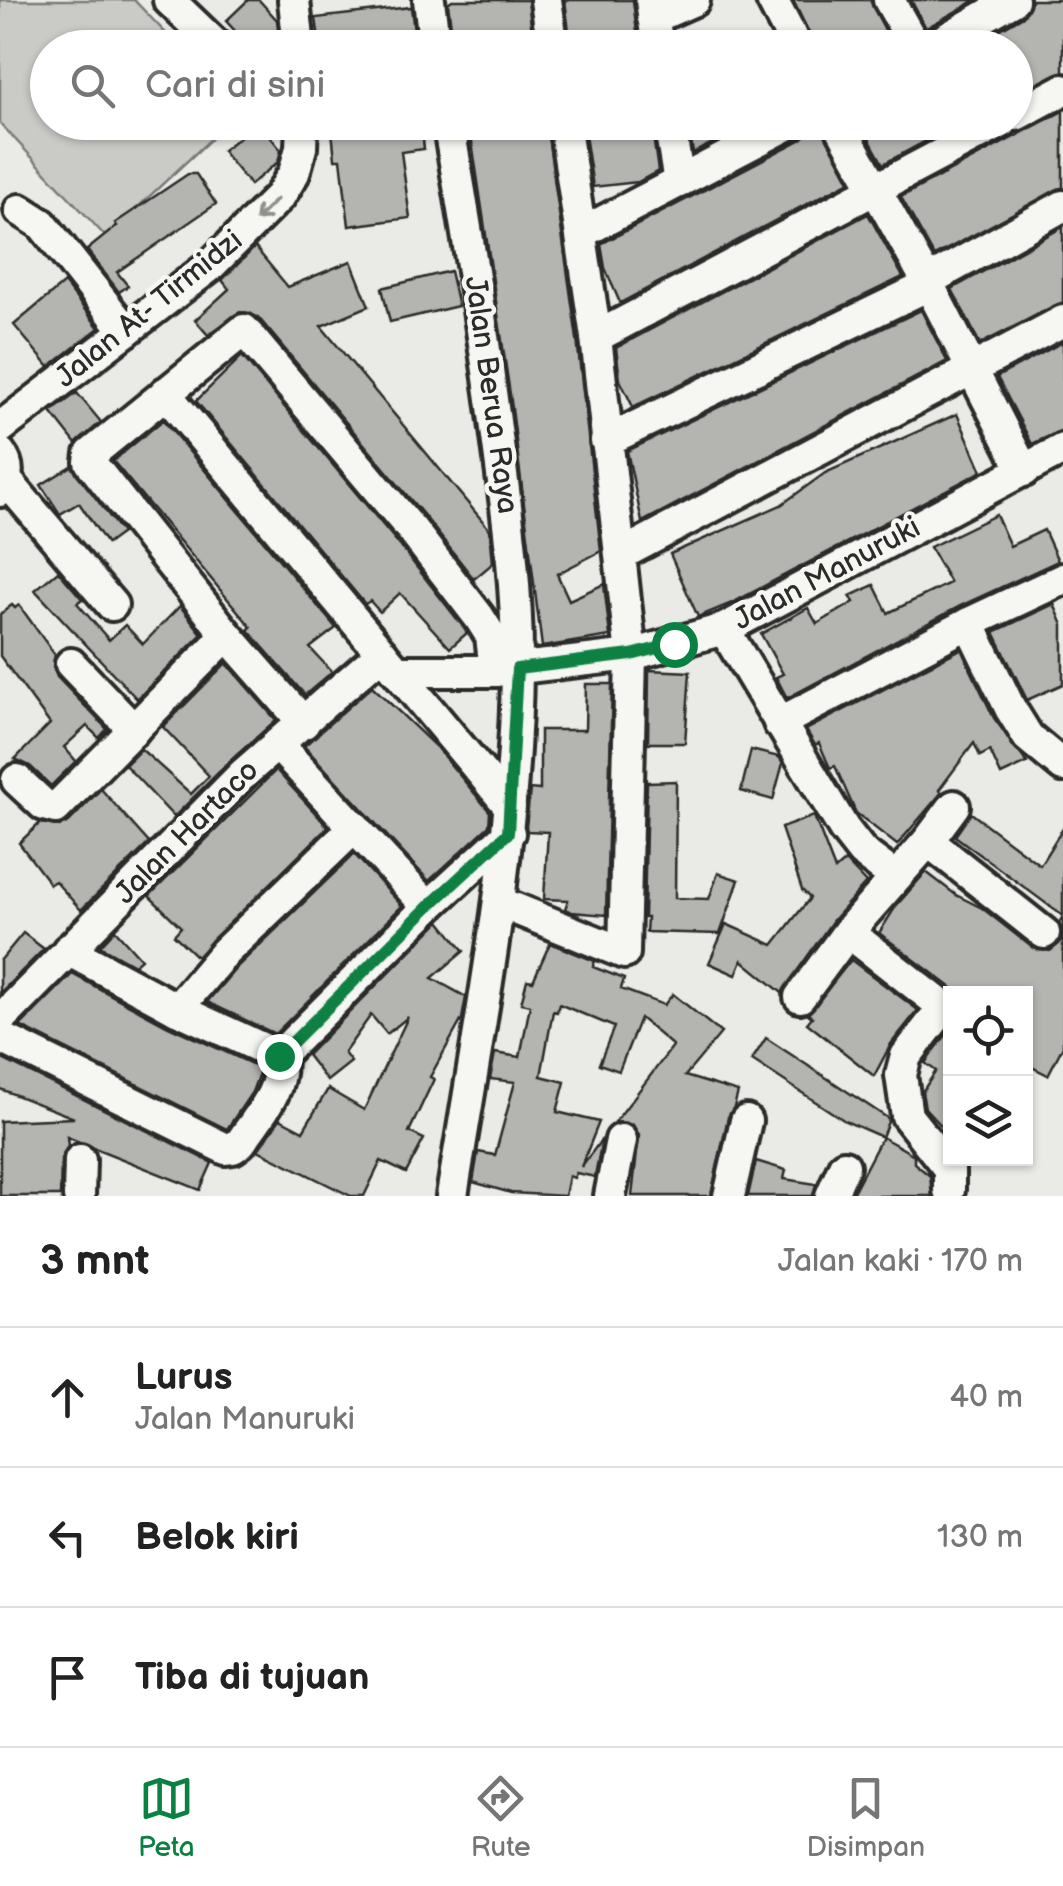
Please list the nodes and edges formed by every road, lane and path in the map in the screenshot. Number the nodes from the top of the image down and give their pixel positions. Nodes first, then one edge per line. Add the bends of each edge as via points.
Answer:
1 (169, 0) edge
2 (294, 0) edge
3 (429, 0) edge
4 (546, 0) edge
5 (694, 0) edge
6 (772, 0) edge
7 (889, 0) edge
8 (1009, 1) edge
9 (654, 22) edge
10 (201, 30) edge
11 (297, 30) edge
12 (433, 30) edge
13 (550, 30) edge
14 (788, 30) edge
15 (906, 30) edge
16 (960, 30) edge
17 (1063, 90) edge
18 (1033, 106) edge
19 (301, 140) edge
20 (451, 140) edge
21 (567, 140) edge
22 (672, 140) edge
23 (759, 140) edge
24 (848, 140) edge
25 (968, 140) edge
26 (679, 182) junction
27 (875, 190) junction
28 (1063, 206) edge
29 (20, 210) dead end
30 (580, 233) junction
31 (928, 284) junction
32 (1063, 321) edge
33 (126, 331) junction
34 (596, 337) junction
35 (973, 370) junction
36 (165, 393) junction
37 (0, 428) edge
38 (606, 441) junction
39 (1050, 464) edge
40 (2, 475) edge
41 (622, 554) junction
42 (1063, 578) edge
43 (112, 605) dead end
44 (968, 622) junction
45 (724, 629) junction
46 (227, 636) junction
47 (631, 655) junction
48 (390, 662) junction
49 (71, 664) dead end
50 (506, 670) junction
51 (304, 723) junction
52 (779, 723) junction
53 (134, 730) junction
54 (278, 746) junction
55 (1063, 766) edge
56 (17, 780) dead end
57 (954, 806) dead end
58 (509, 820) junction
59 (354, 828) junction
60 (928, 841) junction
61 (894, 876) junction
62 (502, 903) junction
63 (428, 907) junction
64 (848, 932) junction
65 (1044, 933) dead end
66 (68, 950) junction
67 (800, 996) dead end
68 (943, 1007) edge
69 (177, 1009) junction
70 (943, 1014) edge
71 (0, 1020) edge
72 (0, 1037) edge
73 (279, 1056) junction
74 (746, 1121) dead end
75 (621, 1140) dead end
76 (80, 1160) dead end
77 (844, 1166) dead end
78 (949, 1190) dead end
79 (79, 1196) edge
80 (452, 1196) edge
81 (610, 1196) edge
82 (729, 1196) edge
83 (831, 1196) edge

1 - 10 street
2 - 11 street
3 - 12 street
4 - 13 street
5 - 9 street
6 - 14 street
7 - 15 street
8 - 16 street
17 - 18 street
19 -> 33 street, Jalan At- Tirmidzi via 280,196 210,266
20 - 50 street, Jalan Berua Raya via 510,536
21 - 30 street
22 - 26 street
23 - 26 street
24 - 27 street
25 - 27 street
26 - 30 street
27 - 31 street
27 - 34 street
28 - 31 street
29 - 33 street via 51,234
30 - 34 street
31 - 35 street
31 - 38 street
32 - 35 street
33 - 37 street, Jalan At- Tirmidzi
34 - 38 street
35 - 39 street
35 - 41 street
36 - 46 street via 90,454 90,462
36 - 48 street
36 - 50 street via 241,331 249,332 479,618
38 - 41 street
39 - 45 street, Jalan Manuruki
40 - 43 street
41 - 47 street
42 - 44 street
44 - 52 street
44 - 55 street via 1028,737
45 - 47 street, Jalan Manuruki
45 - 52 street
46 - 51 street
46 - 53 street
47 - 50 street, Jalan Manuruki
47 - 62 street via 624,953
48 - 50 street
48 - 51 street, Jalan Hartaco
48 - 58 street
49 - 53 street
50 - 58 street
51 - 54 street, Jalan Hartaco
52 - 61 street via 844,829
53 - 56 street via 56,808
54 - 59 street
54 - 66 street, Jalan Hartaco
57 - 60 street
58 - 62 street
58 - 63 street
59 - 63 street
59 - 69 street via 225,952
60 - 61 street
60 - 65 street
61 - 64 street
62 - 80 street
63 - 73 street
64 - 67 street
64 - 68 street
66 - 69 street
66 - 71 street, Jalan Hartaco
69 - 73 street
70 - 78 street via 906,1056 901,1074 907,1116 949,1169
72 - 73 street via 226,1149 241,1142 278,1086
74 - 82 street
75 - 81 street
76 - 79 street
77 - 83 street

